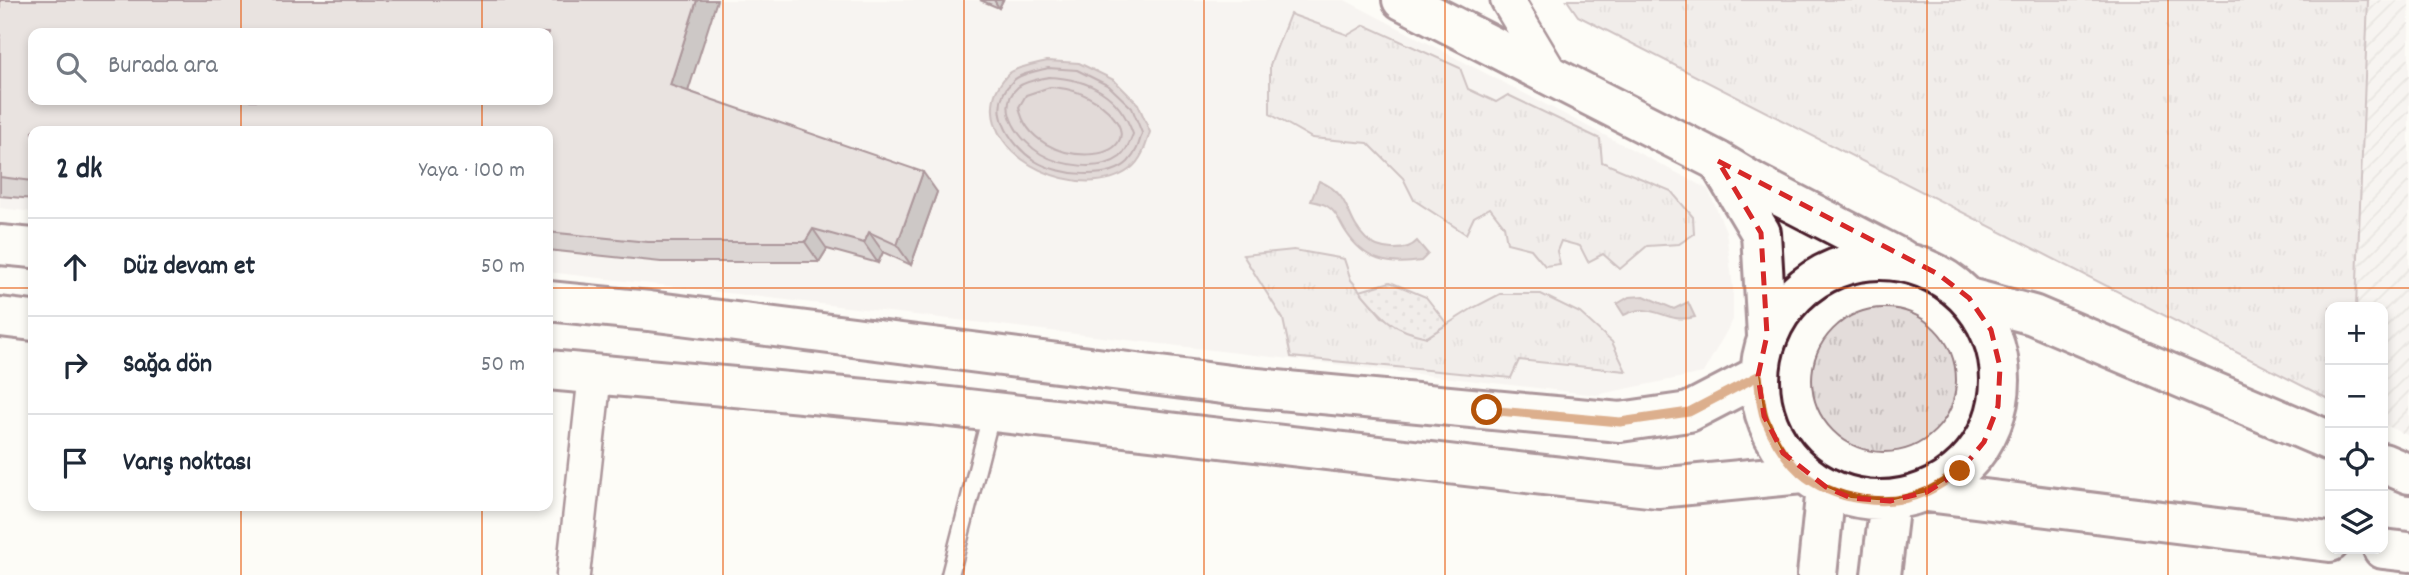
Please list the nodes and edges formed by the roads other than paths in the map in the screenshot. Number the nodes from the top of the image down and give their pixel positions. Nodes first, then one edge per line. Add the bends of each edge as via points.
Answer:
1 (1402, 0) edge
2 (1507, 0) edge
3 (1553, 77) junction
4 (1718, 161) junction
5 (0, 245) edge
6 (28, 248) edge
7 (1906, 262) junction
8 (1969, 298) junction
9 (553, 301) edge
10 (0, 317) edge
11 (28, 320) edge
12 (1767, 335) junction
13 (553, 370) edge
14 (595, 374) junction
15 (1758, 376) junction
16 (992, 411) junction
17 (2325, 439) edge
18 (2388, 465) edge
19 (2409, 474) edge
20 (1814, 481) junction
21 (1927, 492) junction
22 (1890, 501) junction
23 (2325, 541) edge
24 (2388, 550) edge
25 (2409, 552) edge
26 (573, 575) edge
27 (950, 575) edge
28 (1817, 575) edge
29 (1881, 575) edge

1 - 3 main road
2 - 3 street
3 - 4 main road
4 - 7 main road
4 - 12 main road via 1761,233
5 - 6 main road
7 - 8 main road via 1938,274
7 - 12 main road via 1872,259 1839,266 1809,282 1784,306
8 - 17 main road via 2033,315
8 - 21 main road via 1991,330 2000,368 1998,405 1984,442 1960,471
9 - 15 main road via 1246,387 1620,422 1689,412
10 - 11 main road
12 - 15 main road
13 - 14 main road
14 - 16 main road
14 - 26 street
15 - 20 main road via 1764,416 1783,453
16 - 20 main road via 1658,488
16 - 27 lane
18 - 19 main road
20 - 22 main road via 1851,498
20 - 28 main road
21 - 22 main road
21 - 23 main road
22 - 29 main road
24 - 25 main road

